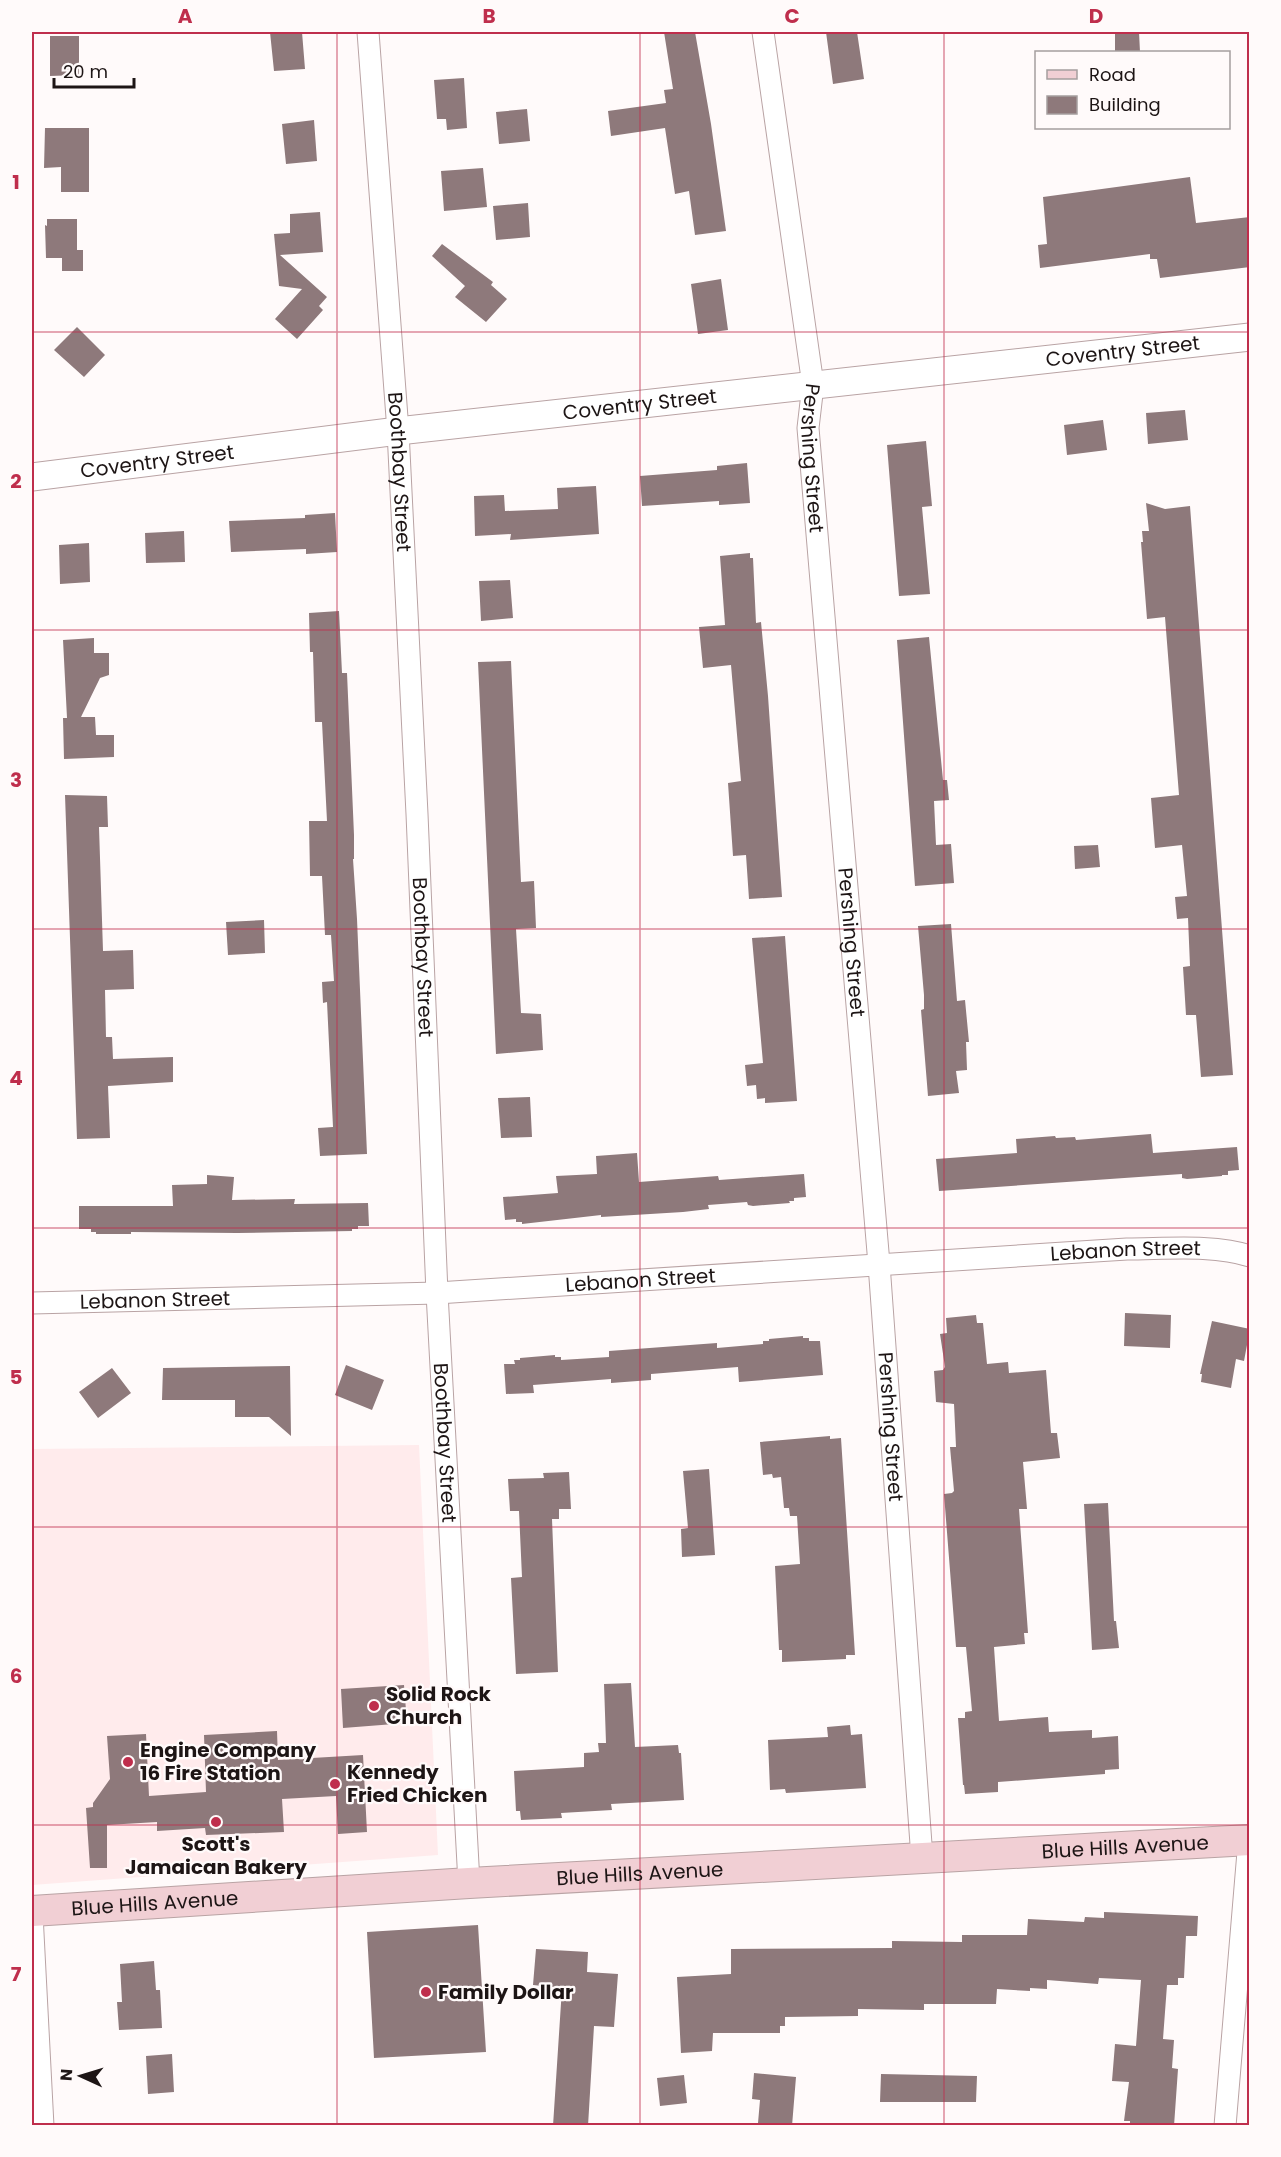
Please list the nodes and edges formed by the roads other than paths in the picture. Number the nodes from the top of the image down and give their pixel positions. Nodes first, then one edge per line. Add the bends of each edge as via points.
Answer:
1 (368, 32) edge
2 (763, 32) edge
3 (1249, 343) edge
4 (813, 386) junction
5 (398, 431) junction
6 (32, 477) edge
7 (1250, 1256) edge
8 (879, 1264) junction
9 (437, 1293) junction
10 (32, 1303) edge
11 (1249, 1840) edge
12 (922, 1858) junction
13 (469, 1883) junction
14 (32, 1912) edge
15 (43, 2126) edge
16 (1225, 2126) edge

1 - 5 street, Boothbay Street
2 - 4 street, Pershing Street
3 - 4 street, Coventry Street
4 - 5 street, Coventry Street
4 - 8 street, Pershing Street via 808,428
5 - 6 street, Coventry Street
5 - 9 street, Boothbay Street
7 - 8 street, Lebanon Street via 1193,1249 1127,1249
8 - 9 street, Lebanon Street
8 - 12 street, Pershing Street
9 - 10 street, Lebanon Street
9 - 13 street, Boothbay Street
11 - 12 main road, Blue Hills Avenue
11 - 16 street
12 - 13 main road, Blue Hills Avenue
13 - 14 main road, Blue Hills Avenue
14 - 15 street

